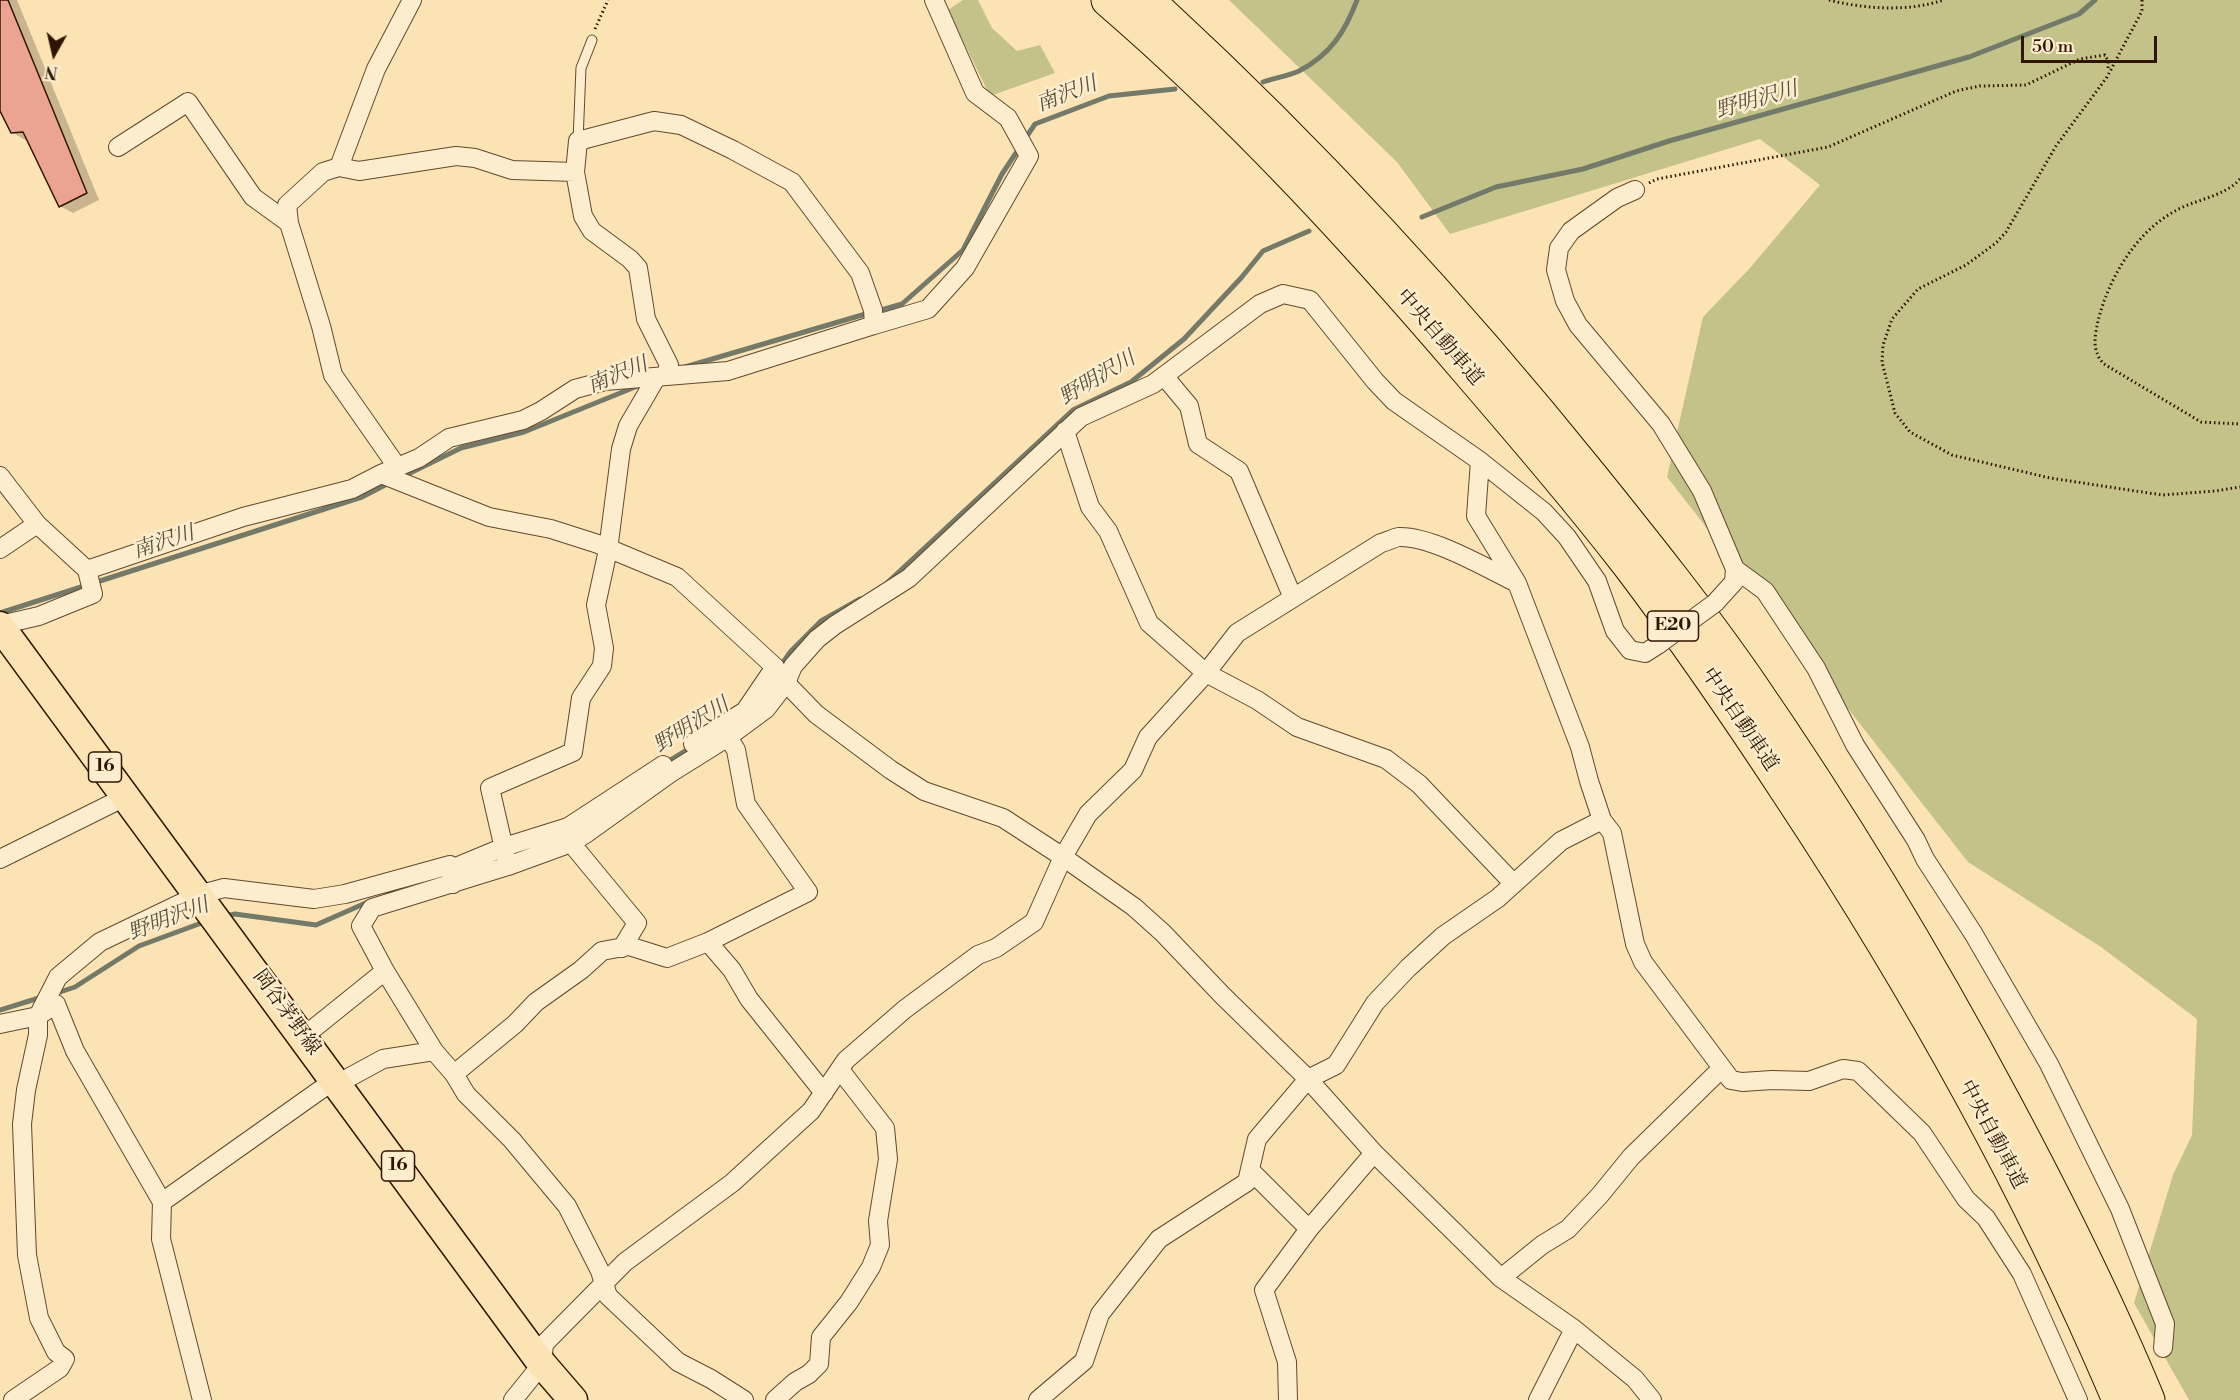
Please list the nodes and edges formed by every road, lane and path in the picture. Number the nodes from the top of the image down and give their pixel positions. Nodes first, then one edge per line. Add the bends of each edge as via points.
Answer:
1 (412, 0) edge
2 (608, 0) edge
3 (934, 0) edge
4 (1108, 0) edge
5 (1147, 0) edge
6 (1829, 0) edge
7 (1943, 0) edge
8 (2142, 0) edge
9 (592, 40) joint
10 (2108, 72) junction
11 (578, 141) junction
12 (118, 147) dead end
13 (339, 167) junction
14 (575, 172) junction
15 (2240, 179) edge
16 (1635, 190) joint
17 (289, 223) junction
18 (874, 325) junction
19 (1164, 376) junction
20 (661, 377) junction
21 (2240, 424) edge
22 (1065, 431) junction
23 (1480, 461) junction
24 (389, 471) junction
25 (0, 476) edge
26 (2240, 486) edge
27 (37, 524) junction
28 (0, 549) edge
29 (608, 550) junction
30 (1735, 569) junction
31 (87, 570) junction
32 (1517, 582) junction
33 (1293, 598) junction
34 (0, 625) edge
35 (775, 667) junction
36 (1206, 673) junction
37 (786, 683) junction
38 (728, 737) junction
39 (127, 796) junction
40 (1602, 820) junction
41 (571, 843) junction
42 (504, 847) junction
43 (1063, 856) junction
44 (0, 859) edge
45 (508, 866) junction
46 (452, 876) junction
47 (1513, 883) junction
48 (211, 912) junction
49 (708, 942) junction
50 (622, 948) junction
51 (386, 971) junction
52 (38, 1016) junction
53 (0, 1024) edge
54 (303, 1037) junction
55 (434, 1051) junction
56 (1721, 1069) junction
57 (841, 1071) junction
58 (454, 1074) junction
59 (1308, 1079) junction
60 (337, 1084) junction
61 (824, 1094) junction
62 (1374, 1153) junction
63 (1250, 1170) junction
64 (162, 1202) junction
65 (1309, 1229) junction
66 (1501, 1278) junction
67 (605, 1283) junction
68 (1574, 1329) junction
69 (2163, 1348) dead end
70 (2112, 1349) junction
71 (543, 1364) junction
72 (14, 1400) edge
73 (202, 1400) edge
74 (513, 1400) edge
75 (573, 1400) edge
76 (744, 1400) edge
77 (775, 1400) edge
78 (1038, 1400) edge
79 (1288, 1400) edge
80 (1539, 1400) edge
81 (1652, 1400) edge
82 (2078, 1400) edge
83 (2119, 1400) edge
84 (2148, 1400) edge

1 - 13 street via 376,69
2 - 9 path
3 - 18 street via 975,93 1008,118 1029,156 958,276 927,309
4 - 70 highway, 中央自動車道 / E20 via 1214,99 1348,236 1532,445 1628,564 1722,693 1880,936
5 - 70 highway, 中央自動車道 / E20 via 1270,117 1476,337 1649,548 1745,676 1843,827 1966,1031 2050,1188
6 - 7 path via 1882,9
8 - 10 path via 2142,11
9 - 11 lane via 580,68
10 - 16 path via 2105,55 2080,59 2026,85 1956,91 1828,147 1656,180
10 - 26 path via 2056,146 2006,232 1966,265 1918,289 1892,319 1882,362 1889,395 1895,413 1910,432 1952,455 2050,478 2162,495
11 - 14 street
11 - 18 street via 654,121 681,125 792,182 860,273
12 - 17 street via 188,102 253,197
13 - 14 street via 359,171 456,156 512,170
13 - 17 street via 323,172 287,205
14 - 20 street via 583,216 592,231 638,268 646,319 669,365
15 - 21 path via 2233,187 2174,211 2146,232 2118,270 2103,302 2095,333 2096,351 2104,364 2201,422
16 - 30 street via 1571,231 1559,248 1556,270 1564,301 1578,325 1661,424 1702,490
17 - 24 street via 333,375
18 - 20 street via 728,371
19 - 22 street via 1082,417
19 - 23 street via 1260,304 1283,294 1310,300 1394,401
19 - 33 street via 1189,406 1198,444 1239,471
20 - 24 street via 605,381 575,389 522,420 449,438 419,458
20 - 29 street via 628,426 621,449
22 - 36 street via 1090,507 1108,531 1149,623
22 - 37 street via 909,578 817,639 794,666
23 - 30 street, bridge via 1544,512 1567,537 1597,581 1615,631 1630,650 1645,653 1715,603 1734,582
23 - 32 street via 1476,516
24 - 29 street via 489,517 551,529
24 - 31 street via 352,489 243,518
25 - 27 street
27 - 28 street
27 - 31 street
29 - 35 street via 677,577
29 - 42 street via 596,605 604,648 603,666 580,698 573,752 490,788
30 - 69 street via 1765,591 1816,668 1855,745 1973,933 2049,1064 2120,1209 2164,1324
31 - 34 street via 93,594 39,616
32 - 33 street via 1453,552 1398,537 1381,543
32 - 40 street via 1580,747
33 - 36 street via 1237,633
34 - 39 main road, 岡谷茅野線 / 16
35 - 37 street
35 - 42 street via 745,711 568,826
36 - 43 street via 1148,737 1133,770 1088,814
36 - 47 street via 1297,727 1386,759 1419,784
37 - 38 street via 766,709
37 - 43 street via 849,741 924,791 1003,818
38 - 41 street
38 - 49 street via 736,750 746,804 808,892
39 - 44 street
39 - 48 main road, 岡谷茅野線 / 16
40 - 47 street via 1561,841
40 - 56 street via 1612,833 1635,944 1643,962
41 - 45 street
41 - 50 street via 637,923
42 - 45 street
42 - 46 street
43 - 57 street via 1035,922 943,979 846,1060
43 - 59 street via 1163,933
45 - 46 street
46 - 48 street via 450,865 314,899 224,888
46 - 51 street via 372,908 361,927
47 - 59 street via 1408,968 1376,1003 1336,1065
48 - 52 street via 100,942 58,977
48 - 54 main road, 岡谷茅野線 / 16
49 - 50 street via 667,958 629,946
49 - 61 street
50 - 58 street via 602,951
51 - 54 street
51 - 55 street
52 - 53 street
52 - 64 street via 56,1004 75,1051
52 - 72 street via 22,1124 27,1255 39,1318 56,1352 65,1359 60,1368
54 - 60 main road, 岡谷茅野線 / 16
55 - 58 street
55 - 60 street via 383,1059
56 - 66 street via 1631,1157 1568,1229
56 - 82 street via 1731,1080 1742,1083 1809,1081 1843,1069 1858,1071 1922,1133 1966,1199 1986,1218 2022,1274
57 - 61 street
57 - 77 street via 885,1128 888,1159 878,1221 880,1245 872,1267 821,1337 819,1364
58 - 67 street via 466,1094 512,1140 567,1206
59 - 62 street
59 - 63 street via 1257,1139
60 - 64 street via 323,1088
60 - 71 main road, 岡谷茅野線 / 16
61 - 67 street via 811,1111 732,1183 625,1262
62 - 65 street
62 - 66 street
63 - 65 street
63 - 78 street via 1247,1182 1159,1239 1100,1314 1084,1361
64 - 73 street via 161,1239
65 - 79 street via 1264,1290 1287,1362
66 - 68 street
67 - 71 street via 544,1344
67 - 76 street via 608,1296 678,1362
68 - 80 street
68 - 81 street via 1635,1379
70 - 83 highway, 中央自動車道 / E20
70 - 84 highway, 中央自動車道 / E20
71 - 74 street
71 - 75 main road, 岡谷茅野線 / 16

